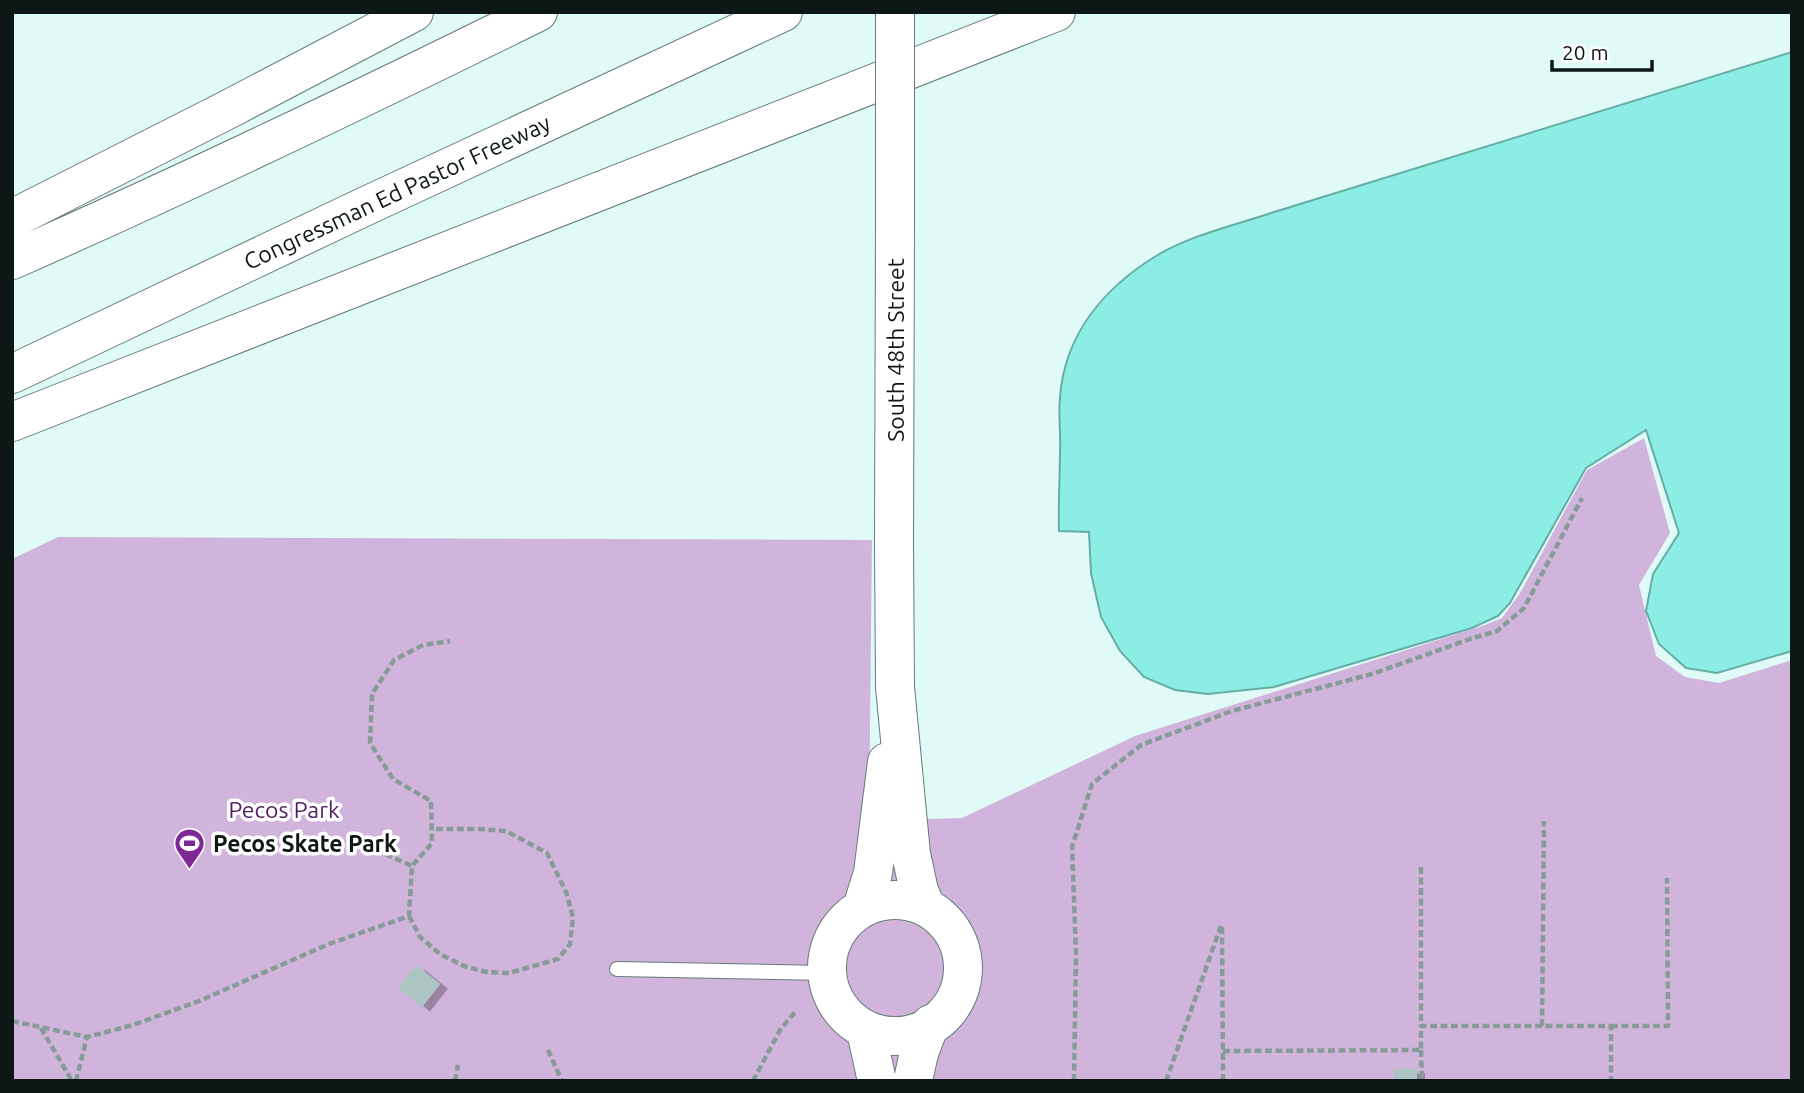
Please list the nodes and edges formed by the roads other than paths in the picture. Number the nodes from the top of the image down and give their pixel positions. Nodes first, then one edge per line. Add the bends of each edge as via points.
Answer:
1 (415, 12) edge
2 (538, 12) edge
3 (783, 12) edge
4 (894, 12) edge
5 (1056, 12) edge
6 (12, 219) edge
7 (12, 260) edge
8 (12, 374) edge
9 (12, 422) edge
10 (895, 687) junction
11 (926, 907) junction
12 (862, 908) junction
13 (617, 969) dead end
14 (826, 973) junction
15 (931, 1024) junction
16 (866, 1031) junction
17 (877, 1081) edge
18 (913, 1081) edge

1 - 6 main road
2 - 7 main road via 156,196
3 - 8 main road, Congressman Ed Pastor Freeway
4 - 10 main road, South 48th Street, bridge
5 - 9 main road
10 - 11 main road, South 48th Street via 911,854
10 - 12 main road, South 48th Street via 878,845
11 - 12 main road via 887,900
11 - 15 main road via 956,936 963,963 952,1006
12 - 14 main road via 835,936
13 - 14 lane
14 - 16 main road via 838,1005
15 - 16 main road via 892,1036
15 - 18 main road
16 - 17 main road

